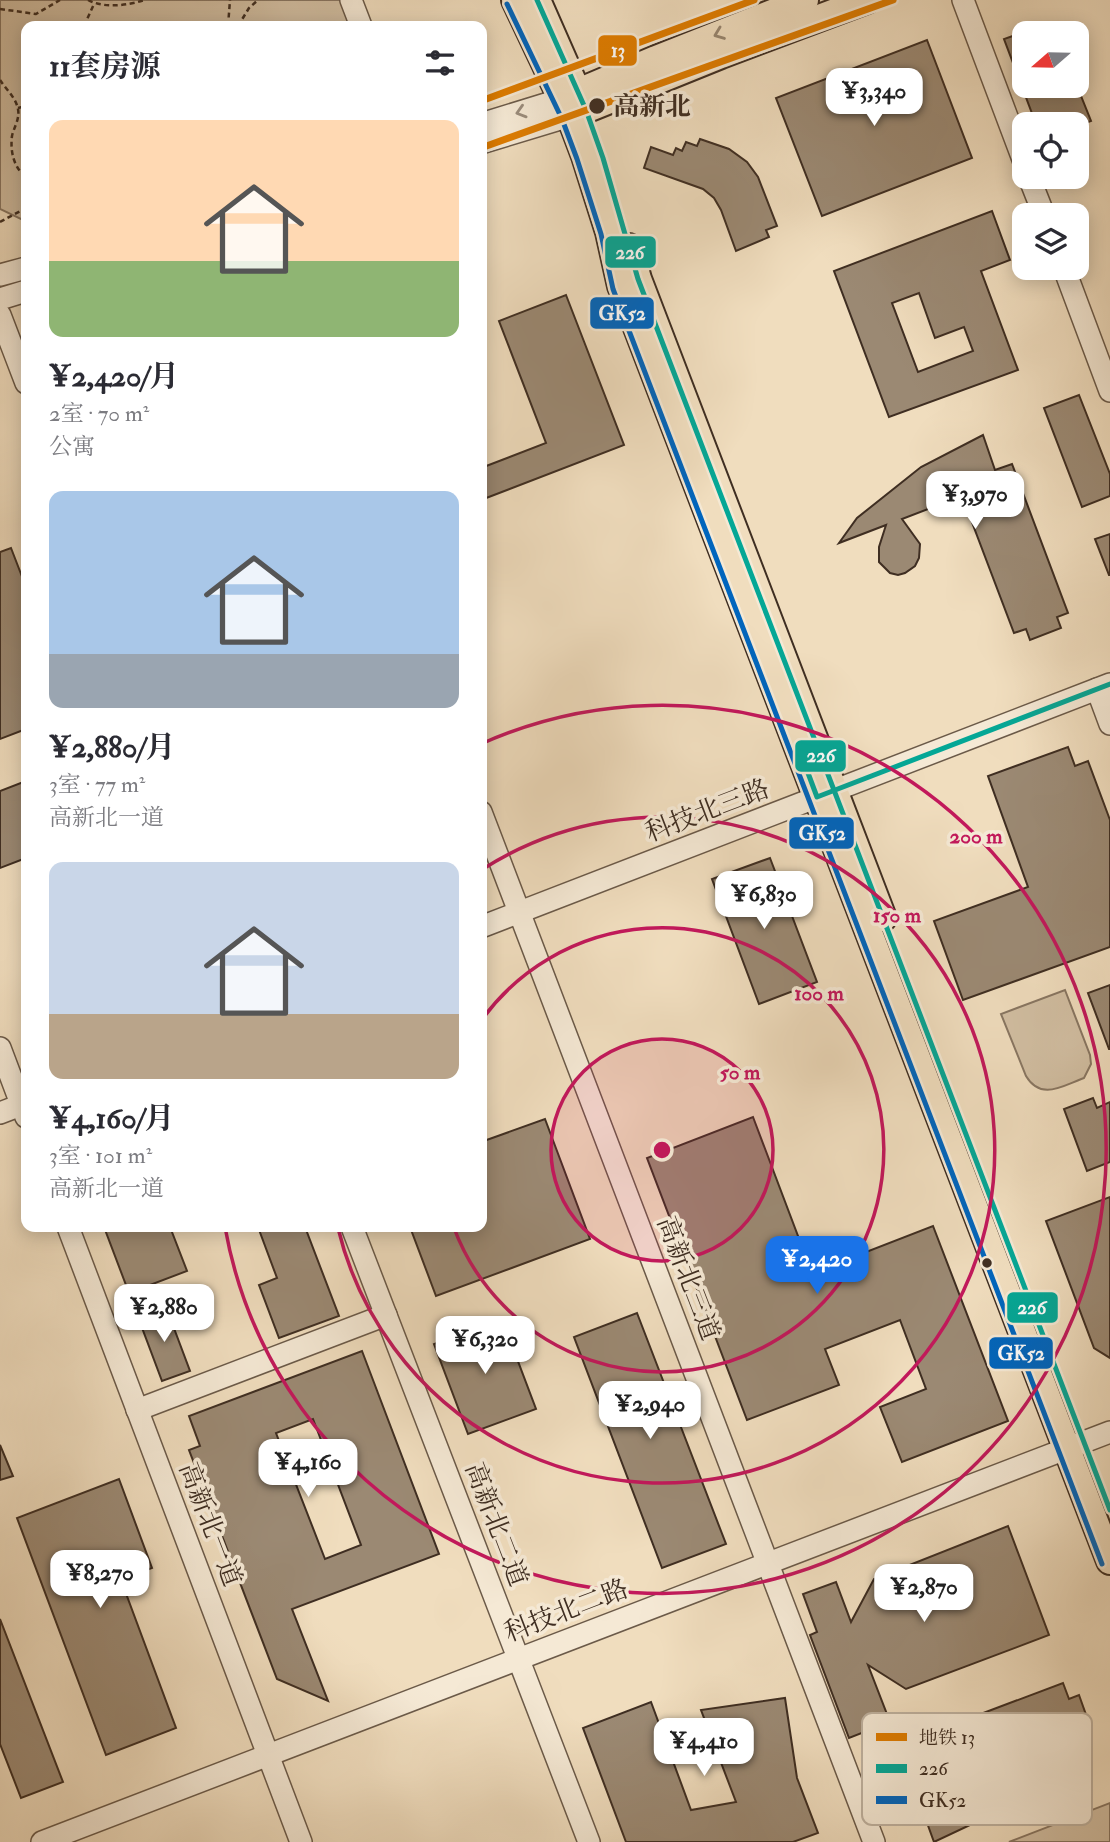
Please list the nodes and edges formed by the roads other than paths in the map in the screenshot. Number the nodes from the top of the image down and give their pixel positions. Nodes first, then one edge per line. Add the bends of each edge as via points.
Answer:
1 (351, 0) edge
2 (515, 0) edge
3 (537, 0) edge
4 (805, 0) edge
5 (867, 0) edge
6 (963, 0) edge
7 (359, 21) edge
8 (574, 104) junction
9 (487, 123) edge
10 (1012, 130) edge
11 (487, 140) edge
12 (21, 269) edge
13 (0, 275) edge
14 (1068, 280) edge
15 (21, 292) edge
16 (0, 299) edge
17 (0, 315) edge
18 (21, 370) edge
19 (1110, 391) edge
20 (1103, 687) edge
21 (1110, 724) edge
22 (826, 794) junction
23 (487, 828) edge
24 (519, 912) junction
25 (487, 925) edge
26 (0, 1048) edge
27 (21, 1099) edge
28 (21, 1110) edge
29 (0, 1113) edge
30 (70, 1232) edge
31 (354, 1232) edge
32 (386, 1315) junction
33 (137, 1410) junction
34 (1110, 1432) edge
35 (1075, 1445) junction
36 (1110, 1510) edge
37 (1110, 1561) edge
38 (767, 1563) junction
39 (519, 1658) junction
40 (268, 1755) junction
41 (862, 1811) edge
42 (867, 1825) edge
43 (42, 1842) edge
44 (301, 1842) edge
45 (589, 1842) edge
46 (874, 1842) edge

1 - 7 street
2 - 8 main road
3 - 8 main road
4 -> 8 main road via 656,59
5 - 8 main road
6 - 10 street
8 -> 9 street
8 - 11 street
8 - 22 main road via 621,286
12 - 13 street
14 - 19 street
15 - 16 street
17 - 18 street
20 - 21 street
20 - 22 street, 科技北三路
22 - 24 street, 科技北三路
22 - 35 main road
23 - 24 street, 高新北三道
24 - 25 street, 科技北三路
24 - 38 street, 高新北三道
26 - 27 street
28 - 29 street
30 - 33 street, 高新北一道
31 - 32 street, 高新北二道
32 - 33 street
32 - 39 street, 高新北二道
33 - 40 street, 高新北一道
34 - 35 street, 科技北二路
35 - 36 main road
35 - 37 main road
35 - 38 street, 科技北二路
38 - 39 street, 科技北二路
38 - 41 street, 高新北三道
39 - 40 street, 科技北二路
39 - 45 street, 高新北二道
40 - 43 street, 科技北二路
40 - 44 street, 高新北一道
42 - 46 street, 高新北三道

